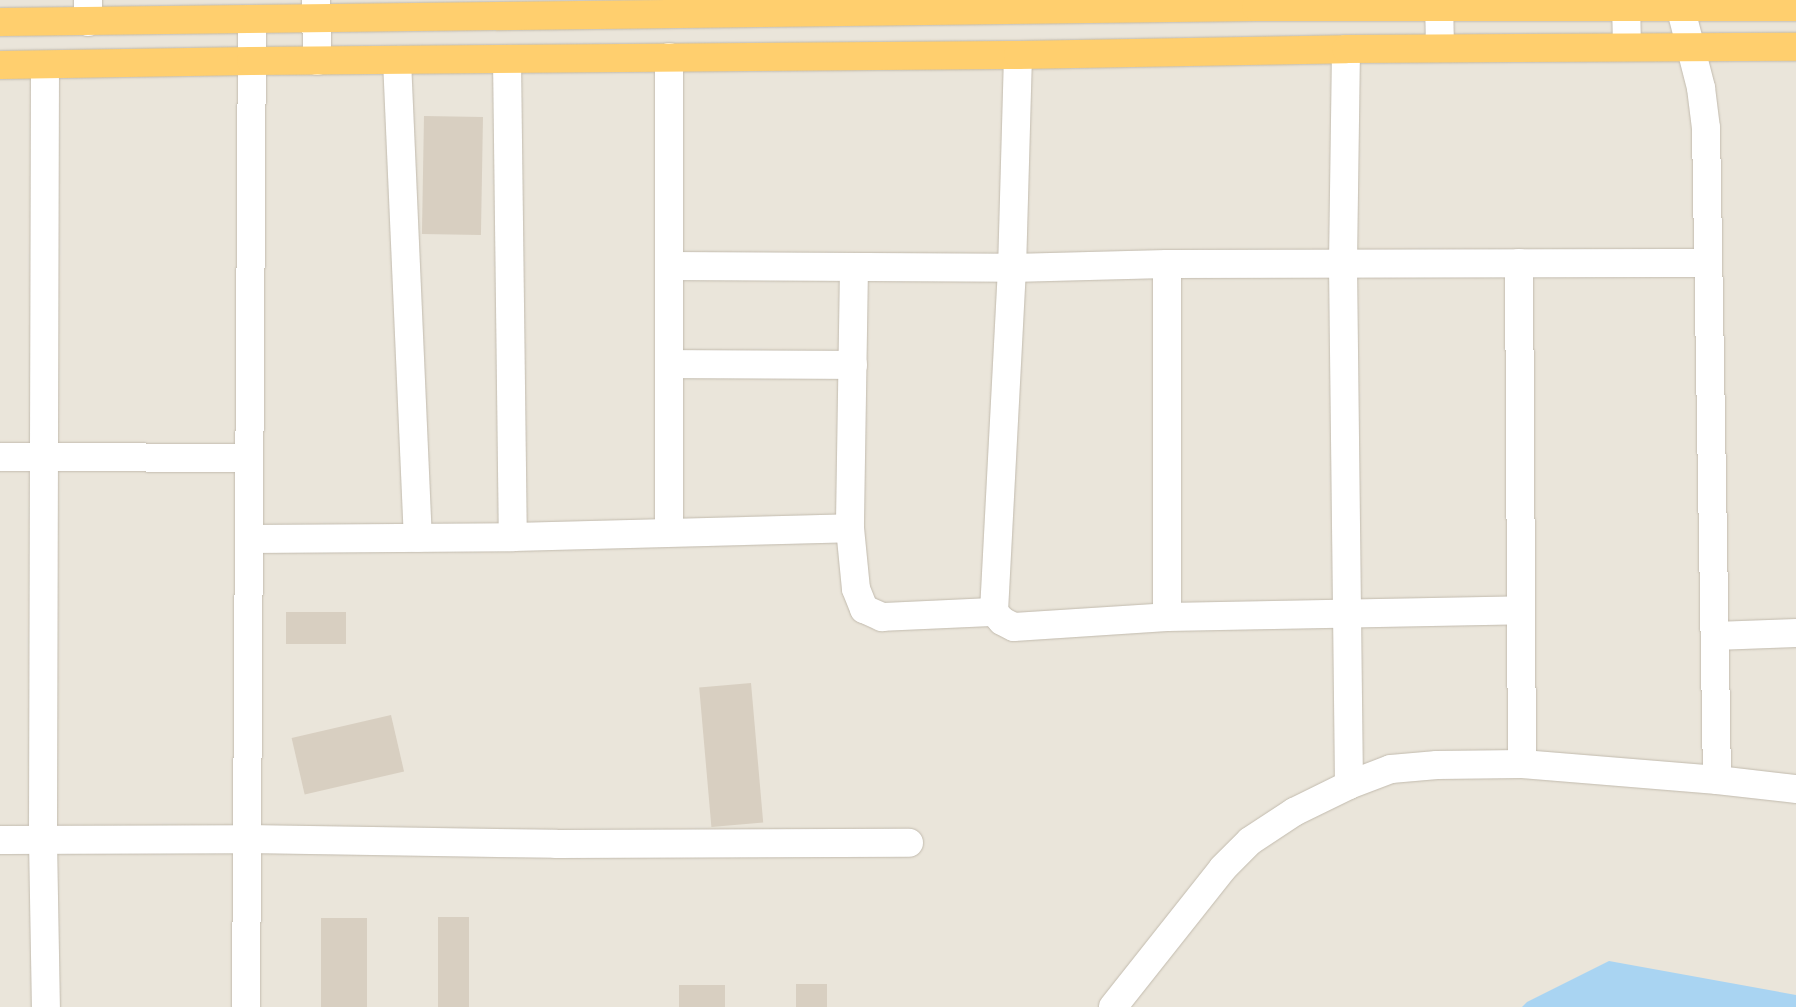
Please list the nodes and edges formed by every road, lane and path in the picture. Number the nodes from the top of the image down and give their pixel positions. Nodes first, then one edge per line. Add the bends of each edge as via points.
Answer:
1 (1626, 3) edge
2 (1256, 4) edge
3 (1439, 4) edge
4 (1078, 5) edge
5 (886, 6) edge
6 (1680, 6) junction
7 (1796, 6) edge
8 (692, 7) edge
9 (524, 8) edge
10 (316, 10) edge
11 (88, 11) edge
12 (252, 20) junction
13 (0, 22) edge
14 (1689, 46) junction
15 (1627, 47) junction
16 (1796, 47) edge
17 (1440, 48) junction
18 (1346, 49) junction
19 (1018, 55) junction
20 (669, 57) junction
21 (507, 59) junction
22 (397, 60) junction
23 (251, 61) junction
24 (317, 61) junction
25 (0, 65) edge
26 (45, 66) junction
27 (1519, 263) junction
28 (1708, 263) junction
29 (1167, 264) junction
30 (1343, 264) junction
31 (670, 266) junction
32 (854, 267) junction
33 (1012, 268) junction
34 (669, 364) junction
35 (853, 365) junction
36 (0, 457) edge
37 (43, 457) junction
38 (249, 458) junction
39 (850, 528) junction
40 (669, 532) junction
41 (513, 537) junction
42 (418, 538) junction
43 (249, 539) junction
44 (1521, 610) junction
45 (994, 612) junction
46 (1347, 614) junction
47 (1167, 617) junction
48 (1796, 633) edge
49 (1715, 636) junction
50 (1522, 764) junction
51 (1717, 780) junction
52 (1349, 785) junction
53 (1796, 789) edge
54 (0, 840) edge
55 (43, 840) junction
56 (247, 840) junction
57 (909, 843) dead end
58 (46, 1007) edge
59 (246, 1007) edge
60 (1114, 1007) edge

1 - 3 highway
1 - 6 highway
1 - 15 street
2 - 3 highway
2 - 4 highway
3 - 17 street
4 - 5 highway
5 - 8 highway
6 - 7 highway
6 - 14 street
8 - 9 highway
9 - 10 highway
10 - 12 highway
10 - 24 street
11 - 12 highway
11 - 13 highway
12 - 23 street
14 - 15 highway
14 - 16 highway
14 - 28 street via 1701,88 1706,128
15 - 17 highway
17 - 18 highway
18 - 19 highway
18 - 30 street
19 - 20 highway
19 - 33 street
20 - 21 highway
20 - 31 street
21 - 22 highway
21 - 41 street
22 - 24 highway
22 - 42 street
23 - 24 highway
23 - 26 highway
23 - 38 street
25 - 26 highway
26 - 37 street
27 - 28 street
27 - 30 street
27 - 44 street
28 - 49 street
29 - 30 street
29 - 33 street
29 - 47 street
30 - 46 street
31 - 32 street
31 - 34 street
32 - 33 street
32 - 35 street
33 - 45 street
34 - 35 street
34 - 40 street
35 - 39 street
36 - 37 street
37 - 38 street
37 - 55 street
38 - 43 street
39 - 40 street
39 - 45 street via 856,589 864,609 882,617
40 - 41 street
41 - 42 street
42 - 43 street
43 - 56 street
44 - 46 street
44 - 50 street
45 - 47 street via 1014,627
46 - 47 street
46 - 52 street
48 - 49 street
49 - 51 street
50 - 51 street
50 - 52 street via 1391,769
51 - 53 street
52 - 60 street via 1294,812 1250,841 1223,868
54 - 55 street
55 - 56 street
55 - 58 street
56 - 57 street via 556,844
56 - 59 street

